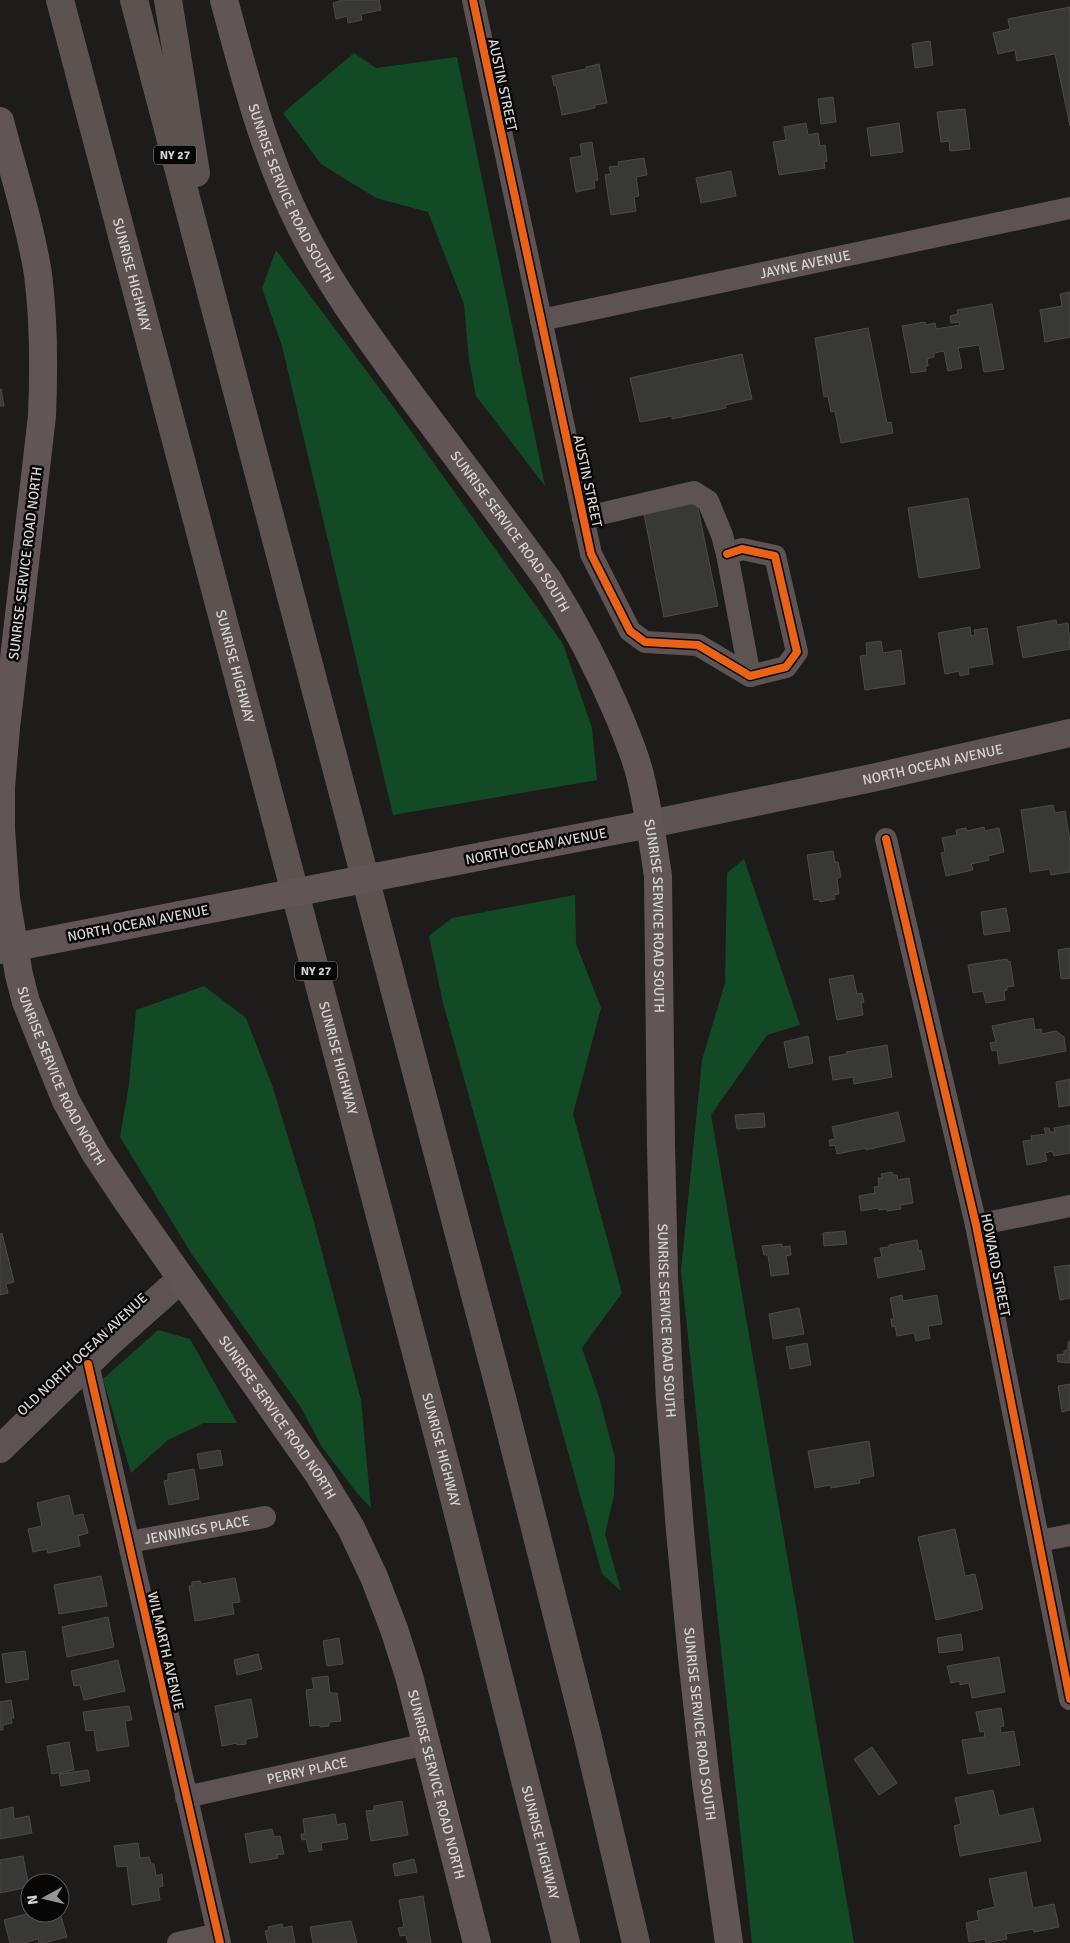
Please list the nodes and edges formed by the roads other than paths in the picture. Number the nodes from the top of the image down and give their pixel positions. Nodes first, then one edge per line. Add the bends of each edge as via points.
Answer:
1 (60, 0) edge
2 (134, 0) edge
3 (168, 0) edge
4 (224, 0) edge
5 (473, 0) edge
6 (0, 121) edge
7 (1070, 208) edge
8 (216, 311) junction
9 (541, 320) junction
10 (584, 518) junction
11 (727, 554) junction
12 (750, 676) junction
13 (1070, 733) edge
14 (650, 824) junction
15 (886, 839) dead end
16 (7, 949) edge
17 (1070, 1206) edge
18 (976, 1225) junction
19 (181, 1279) junction
20 (88, 1364) junction
21 (0, 1449) edge
22 (265, 1516) dead end
23 (1070, 1535) edge
24 (1039, 1541) junction
25 (129, 1542) junction
26 (1070, 1699) edge
27 (427, 1744) junction
28 (186, 1797) junction
29 (219, 1938) edge
30 (178, 1943) edge
31 (477, 1943) edge
32 (566, 1943) edge
33 (636, 1943) edge
34 (729, 1943) edge

1 - 32 highway, SUNRISE HIGHWAY / NY 27 via 451,1484
2 - 8 highway, NY 27
3 - 8 highway
4 - 14 main road, SUNRISE SERVICE ROAD SOUTH via 263,137 301,229 322,268 372,342 548,580 572,619 594,660 628,739 640,774
5 - 9 street, AUSTIN STREET
6 - 16 main road, SUNRISE SERVICE ROAD NORTH via 38,273 44,368 42,416 1,787
7 - 9 street, JAYNE AVENUE
8 - 33 highway, NY 27 via 503,1403
9 - 10 street, AUSTIN STREET
10 - 11 street, AUSTIN STREET via 694,492 708,501
10 - 12 street, AUSTIN STREET via 591,554 630,630 645,642 698,645
11 - 12 street, AUSTIN STREET
11 - 12 street via 742,549 775,556 797,652 786,667
13 - 14 street, NORTH OCEAN AVENUE
14 - 16 main road, NORTH OCEAN AVENUE, bridge
14 - 34 main road, SUNRISE SERVICE ROAD SOUTH via 658,876 664,1277 678,1512 706,1782
15 - 18 street, HOWARD STREET
16 - 19 main road, SUNRISE SERVICE ROAD NORTH via 66,1101 95,1153
17 - 18 street
18 - 24 street, HOWARD STREET
19 - 20 street, OLD NORTH OCEAN AVENUE
19 - 27 main road, SUNRISE SERVICE ROAD NORTH via 314,1467 351,1528 394,1629
20 - 21 street, OLD NORTH OCEAN AVENUE
20 - 25 street, WILMARTH AVENUE
22 - 25 street, JENNINGS PLACE
23 - 24 street
24 - 26 street, HOWARD STREET
25 - 28 street, WILMARTH AVENUE
27 - 28 street, PERRY PLACE
27 - 31 main road, SUNRISE SERVICE ROAD NORTH
28 - 29 street, WILMARTH AVENUE
29 - 30 street

